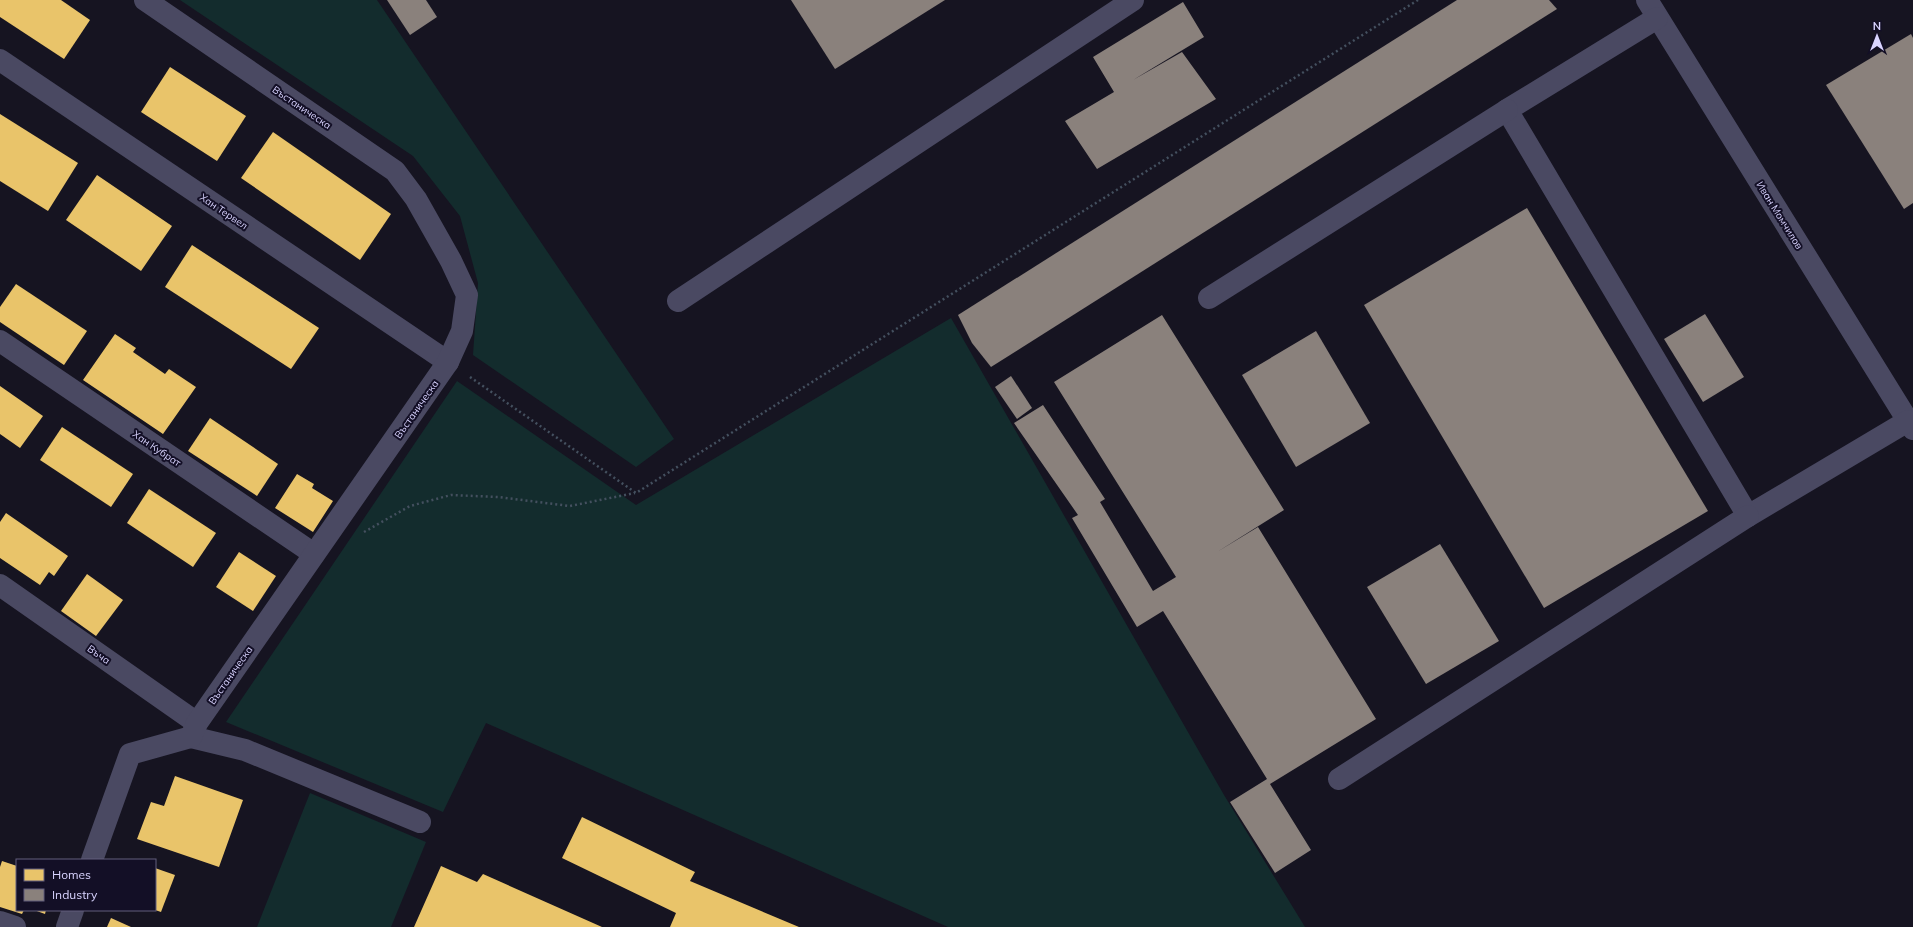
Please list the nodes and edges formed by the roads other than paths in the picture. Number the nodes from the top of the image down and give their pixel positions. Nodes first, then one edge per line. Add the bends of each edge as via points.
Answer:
1 (145, 0) edge
2 (1133, 0) edge
3 (1652, 9) edge
4 (0, 60) edge
5 (1507, 110) junction
6 (1209, 298) dead end
7 (678, 301) dead end
8 (0, 341) edge
9 (448, 362) junction
10 (1910, 425) edge
11 (1748, 516) junction
12 (314, 554) junction
13 (0, 585) edge
14 (194, 730) junction
15 (1339, 779) dead end
16 (420, 822) dead end
17 (92, 859) edge
18 (73, 911) edge
19 (0, 922) edge
20 (15, 927) edge
21 (67, 927) edge

1 - 9 street, Въстаническа via 395,171 416,199 451,261 466,295 462,331
2 - 7 street
3 - 5 street
3 - 10 street, Иван Момчилов
4 - 9 street, Хан Тервел
5 - 6 street
5 - 11 street
8 - 12 street, Хан Кубрат
9 - 12 street, Въстаническа
10 - 11 street
11 - 15 street
12 - 14 street, Въстаническа
13 - 14 street, Въча
14 - 16 street
14 - 17 street via 130,754
18 - 21 street
19 - 20 street

